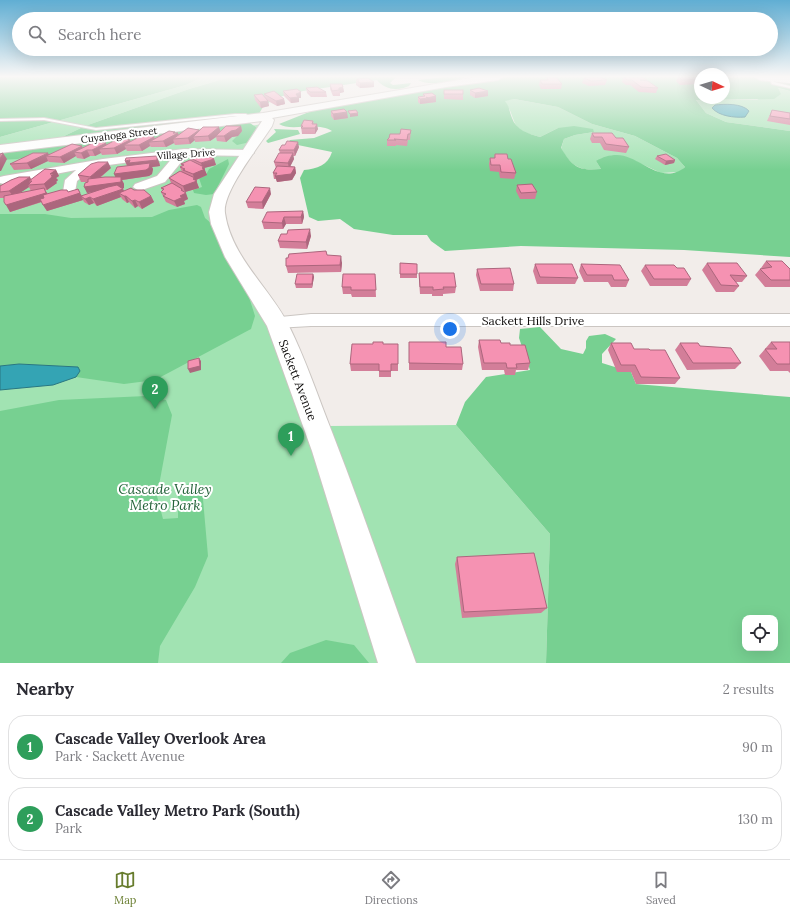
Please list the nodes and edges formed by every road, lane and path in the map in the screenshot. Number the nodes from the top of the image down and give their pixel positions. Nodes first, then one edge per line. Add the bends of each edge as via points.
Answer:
1 (309, 108) edge
2 (257, 117) junction
3 (0, 120) edge
4 (0, 149) edge
5 (184, 152) junction
6 (249, 153) junction
7 (91, 164) junction
8 (1, 180) edge
9 (139, 187) dead end
10 (69, 192) edge
11 (790, 320) edge
12 (276, 322) junction
13 (396, 663) edge

1 - 2 street, Cuyahoga Street
2 - 3 lane via 235,115 96,129 44,119
2 - 4 street, Cuyahoga Street
2 - 6 street, Sackett Avenue via 268,120
5 - 6 street, Village Drive
5 - 7 street, Village Drive
5 - 9 street via 161,179
6 - 12 street, Sackett Avenue via 225,188 217,213 228,244
7 - 8 street, Village Drive
7 - 10 street via 71,180
11 - 12 street, Sackett Hills Drive
12 - 13 street, Sackett Avenue via 330,464

